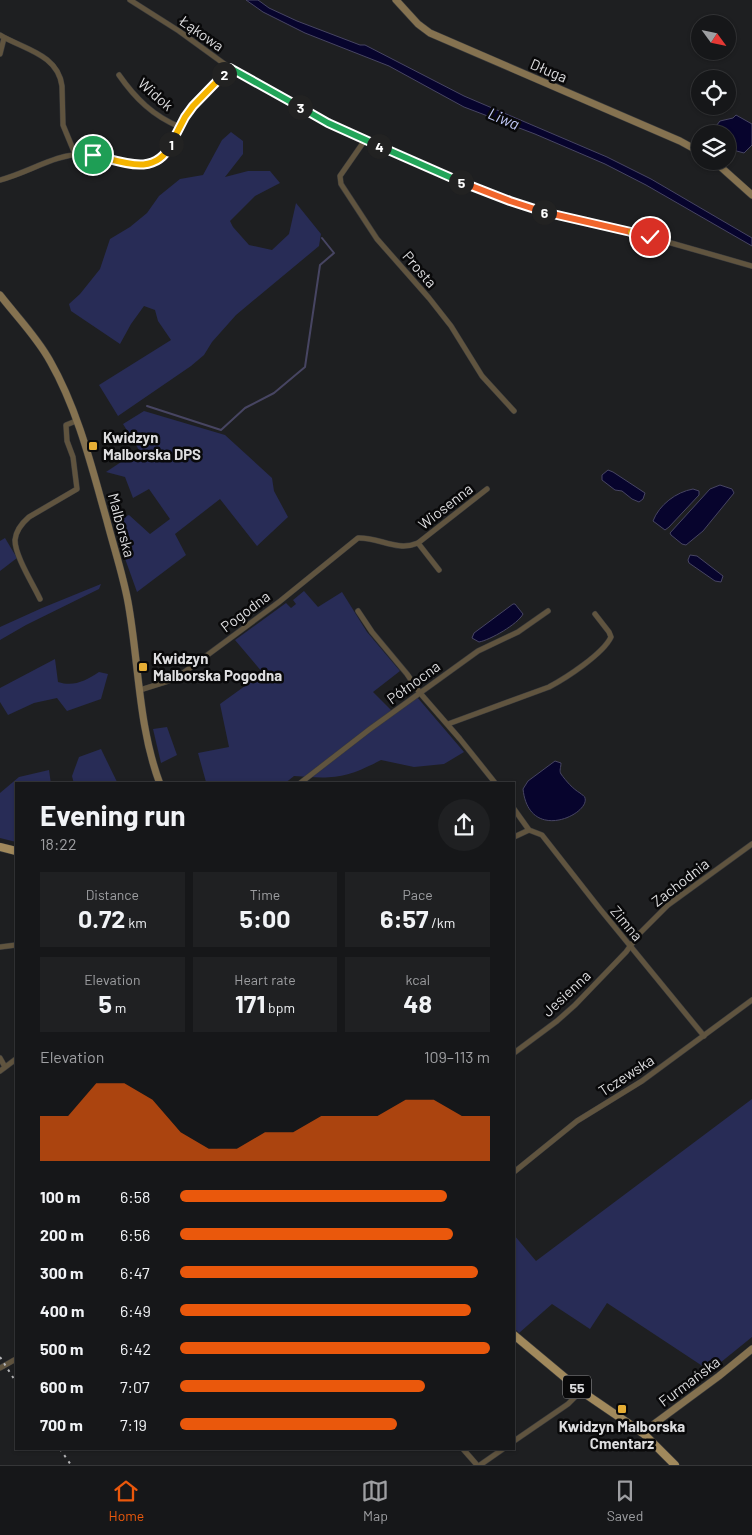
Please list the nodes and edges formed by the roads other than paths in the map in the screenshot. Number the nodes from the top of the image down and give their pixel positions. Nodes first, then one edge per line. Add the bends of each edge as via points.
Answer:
1 (130, 0) edge
2 (396, 0) edge
3 (2, 37) edge
4 (0, 54) edge
5 (230, 68) junction
6 (120, 75) dead end
7 (180, 127) junction
8 (365, 140) junction
9 (691, 148) edge
10 (75, 154) junction
11 (724, 170) edge
12 (0, 180) edge
13 (752, 195) edge
14 (752, 266) edge
15 (0, 295) edge
16 (514, 411) dead end
17 (76, 421) junction
18 (487, 489) dead end
19 (418, 543) junction
20 (439, 570) dead end
21 (40, 599) dead end
22 (358, 611) dead end
23 (548, 611) dead end
24 (595, 614) dead end
25 (140, 690) junction
26 (420, 693) junction
27 (448, 724) junction
28 (159, 782) edge
29 (302, 782) edge
30 (495, 782) edge
31 (515, 810) edge
32 (529, 830) junction
33 (515, 837) edge
34 (752, 844) edge
35 (0, 847) edge
36 (15, 851) edge
37 (15, 945) edge
38 (630, 946) junction
39 (0, 947) edge
40 (752, 1000) edge
41 (704, 1036) junction
42 (515, 1052) edge
43 (0, 1058) edge
44 (15, 1060) edge
45 (2, 1069) edge
46 (515, 1171) edge
47 (515, 1336) edge
48 (752, 1349) edge
49 (15, 1360) edge
50 (0, 1368) edge
51 (581, 1390) junction
52 (644, 1434) junction
53 (515, 1440) edge
54 (464, 1450) edge
55 (501, 1450) edge
56 (478, 1465) edge
57 (674, 1465) edge

1 - 5 street, Łąkowa
2 - 9 street, Długa via 430,33
3 - 4 street
3 - 10 street via 42,56 55,68 62,86 63,125
5 - 7 street via 193,106
5 - 8 street, Łąkowa
6 - 7 street, Widok via 143,104 167,122
7 - 10 street via 168,151 145,166
8 - 14 street, Łąkowa via 510,201
8 - 16 street, Prosta via 340,176 341,184 377,239 430,298 482,376
10 - 12 street
11 - 13 street
15 - 17 street, Malborska via 47,355
17 - 21 street via 66,425 77,489 29,517 16,535 18,552
17 - 25 street, Malborska via 124,586
18 - 19 street, Wiosenna
19 - 20 street
19 - 25 street, Pogodna via 410,547 358,538 174,680
22 - 26 street
23 - 26 street, Północna via 518,632 478,651
24 - 27 street via 611,637 601,650 562,680
25 - 28 street, Malborska via 148,744
26 - 27 street
26 - 29 street, Północna
27 - 30 street
31 - 32 street, Zimna
32 - 33 street
32 - 38 street, Zimna via 542,835
34 - 38 street, Zachodnia via 668,905
35 - 36 main road
37 - 39 street
38 - 41 street, Zimna
38 - 42 street, Jesienna via 557,1021
40 - 41 street, Tczewska
41 - 46 street, Tczewska via 642,1081 577,1121
43 - 45 street
44 - 45 street
47 - 51 main road, 55
48 - 52 street, Furmańska
49 - 50 street
51 - 52 main road, 55
51 - 53 street via 574,1400
52 - 57 main road, 55
54 - 56 street
55 - 56 street

